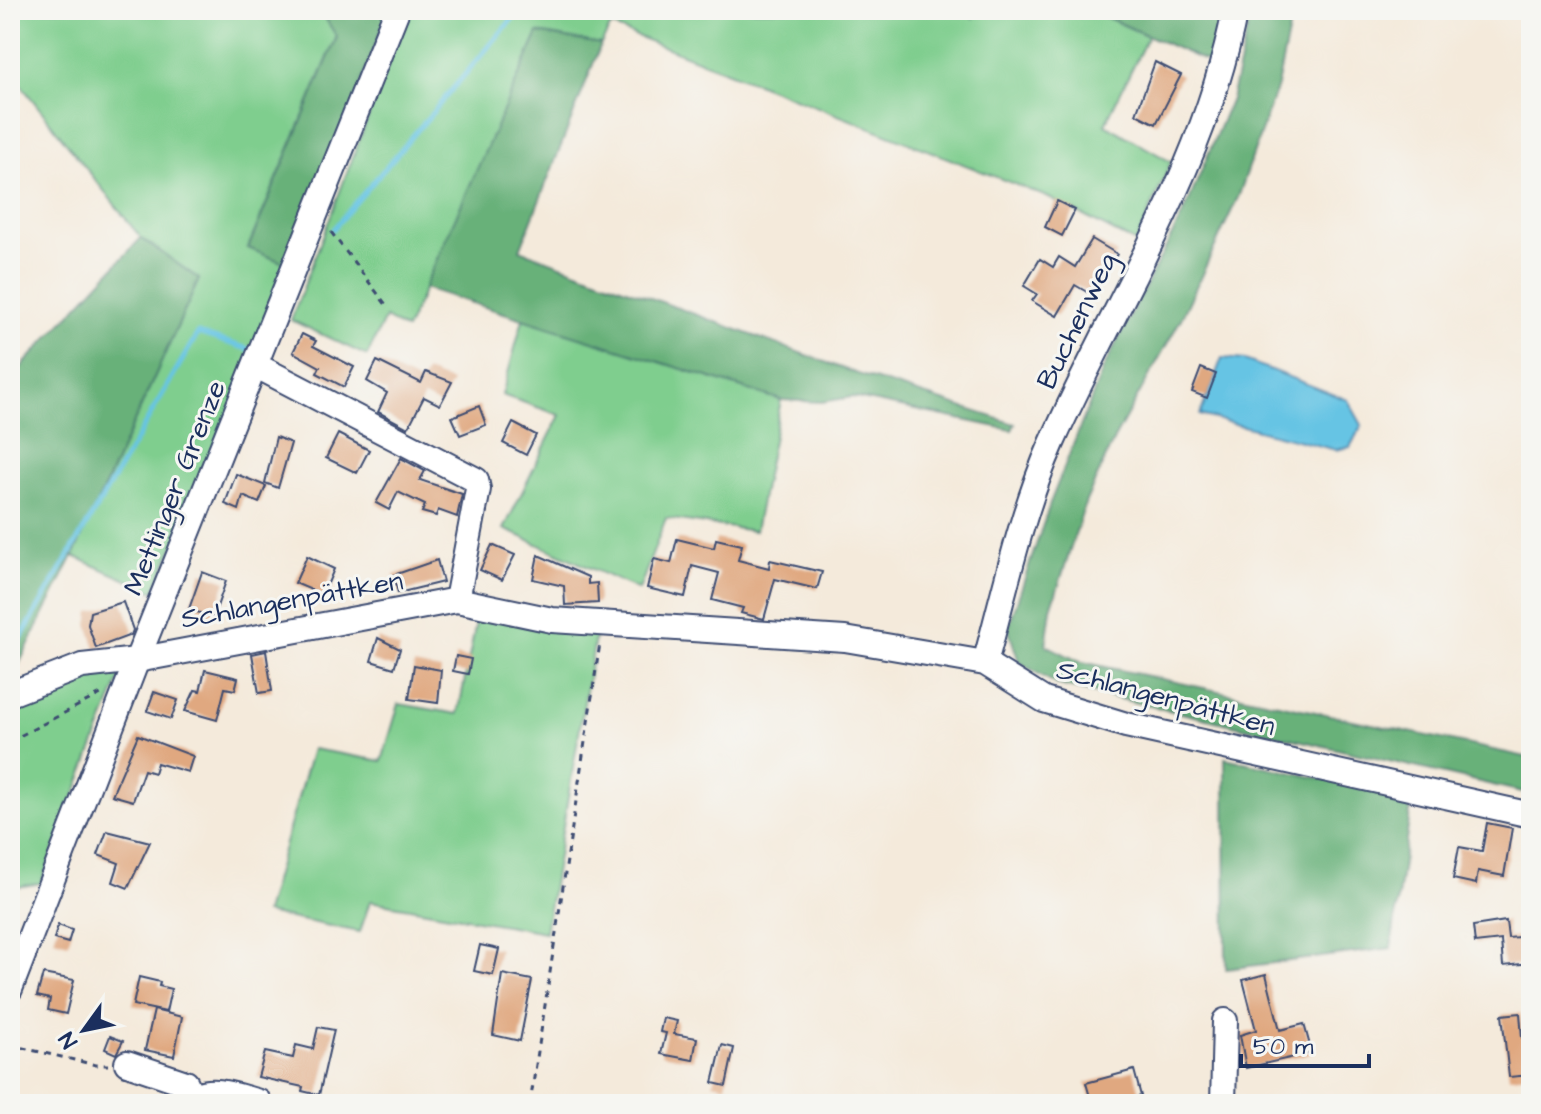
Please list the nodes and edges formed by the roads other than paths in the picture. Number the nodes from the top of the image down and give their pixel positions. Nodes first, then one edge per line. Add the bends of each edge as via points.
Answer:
1 (397, 10) edge
2 (1235, 10) edge
3 (257, 366) junction
4 (457, 600) junction
5 (985, 663) junction
6 (133, 670) junction
7 (10, 694) edge
8 (1531, 815) edge
9 (10, 989) edge
10 (1225, 1021) dead end
11 (127, 1063) road end
12 (188, 1100) edge
13 (259, 1102) dead end
14 (1223, 1104) edge

1 - 3 street, Mettinger Grenze
2 - 5 street, Buchenweg via 1208,116 1030,499
3 - 4 street via 476,480
3 - 6 street, Mettinger Grenze
4 - 5 street, Schlangenpättken via 552,620 845,639
4 - 6 street, Schlangenpättken
5 - 8 street, Schlangenpättken via 1044,700 1126,725
6 - 7 street, Schlangenpättken via 82,666
6 - 9 street, Mettinger Grenze
10 - 14 street
11 - 12 street via 186,1083
12 - 13 street via 219,1091

